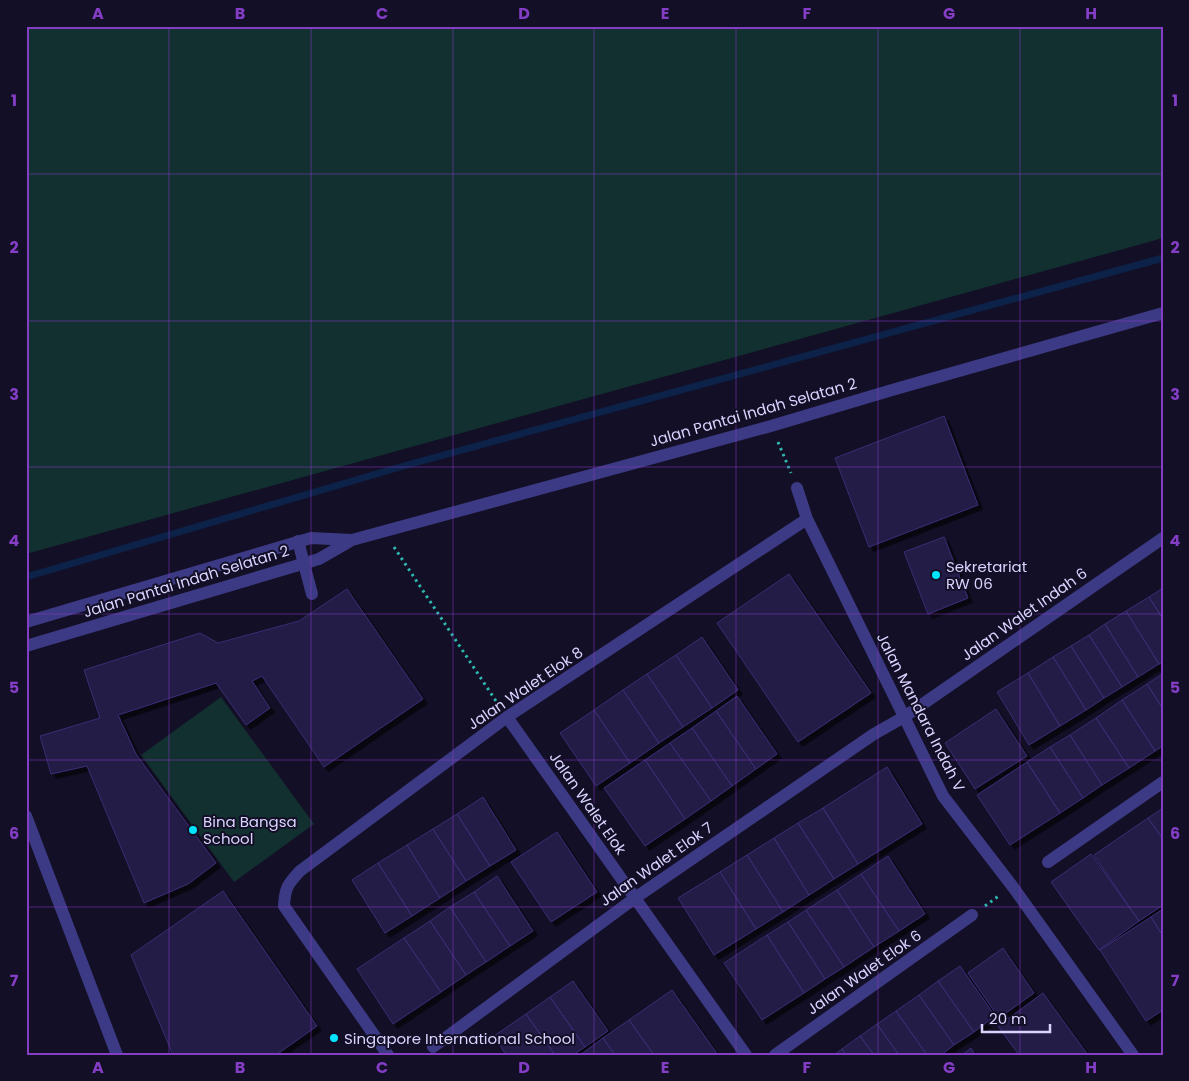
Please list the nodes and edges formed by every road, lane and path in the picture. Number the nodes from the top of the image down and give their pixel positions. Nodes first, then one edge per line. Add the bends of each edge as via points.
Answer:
1 (1163, 313) edge
2 (771, 426) junction
3 (798, 488) joint
4 (807, 519) junction
5 (384, 532) junction
6 (1163, 538) edge
7 (352, 540) junction
8 (298, 541) junction
9 (304, 563) junction
10 (312, 594) dead end
11 (26, 622) edge
12 (26, 646) edge
13 (507, 717) junction
14 (904, 717) junction
15 (1163, 782) edge
16 (26, 816) edge
17 (1048, 862) dead end
18 (1013, 887) junction
19 (635, 898) junction
20 (972, 915) joint
21 (433, 1047) dead end
22 (117, 1055) edge
23 (388, 1055) edge
24 (746, 1055) edge
25 (774, 1055) edge
26 (1133, 1055) edge

1 - 2 street, Jalan Pantai Indah Selatan 2
2 - 3 path
2 - 5 street, Jalan Pantai Indah Selatan 2
3 - 4 street, Jalan Mandara Indah V
4 - 13 street, Jalan Walet Elok 8
4 - 14 street, Jalan Mandara Indah V
5 - 7 street, Jalan Pantai Indah Selatan 2
5 - 13 path
6 - 14 street, Jalan Walet Indah 6
7 - 8 street, Jalan Pantai Indah Selatan 2 via 311,538
7 - 9 street, Jalan Pantai Indah Selatan 2 via 319,559
8 - 9 street
8 - 11 street, Jalan Pantai Indah Selatan 2
9 - 10 street
9 - 12 street, Jalan Pantai Indah Selatan 2
13 - 19 street, Jalan Walet Elok
13 - 23 street, Jalan Walet Elok 8 via 300,871 288,884 284,895 284,906
14 - 18 street, Jalan Mandara Indah V via 943,796
14 - 19 street, Jalan Walet Elok 7 via 874,734
15 - 17 street
16 - 22 street
18 - 20 path
18 - 26 street, Jalan Mandara Indah V
19 - 21 street, Jalan Walet Elok 7
19 - 24 street, Jalan Walet Elok
20 - 25 street, Jalan Walet Elok 6

